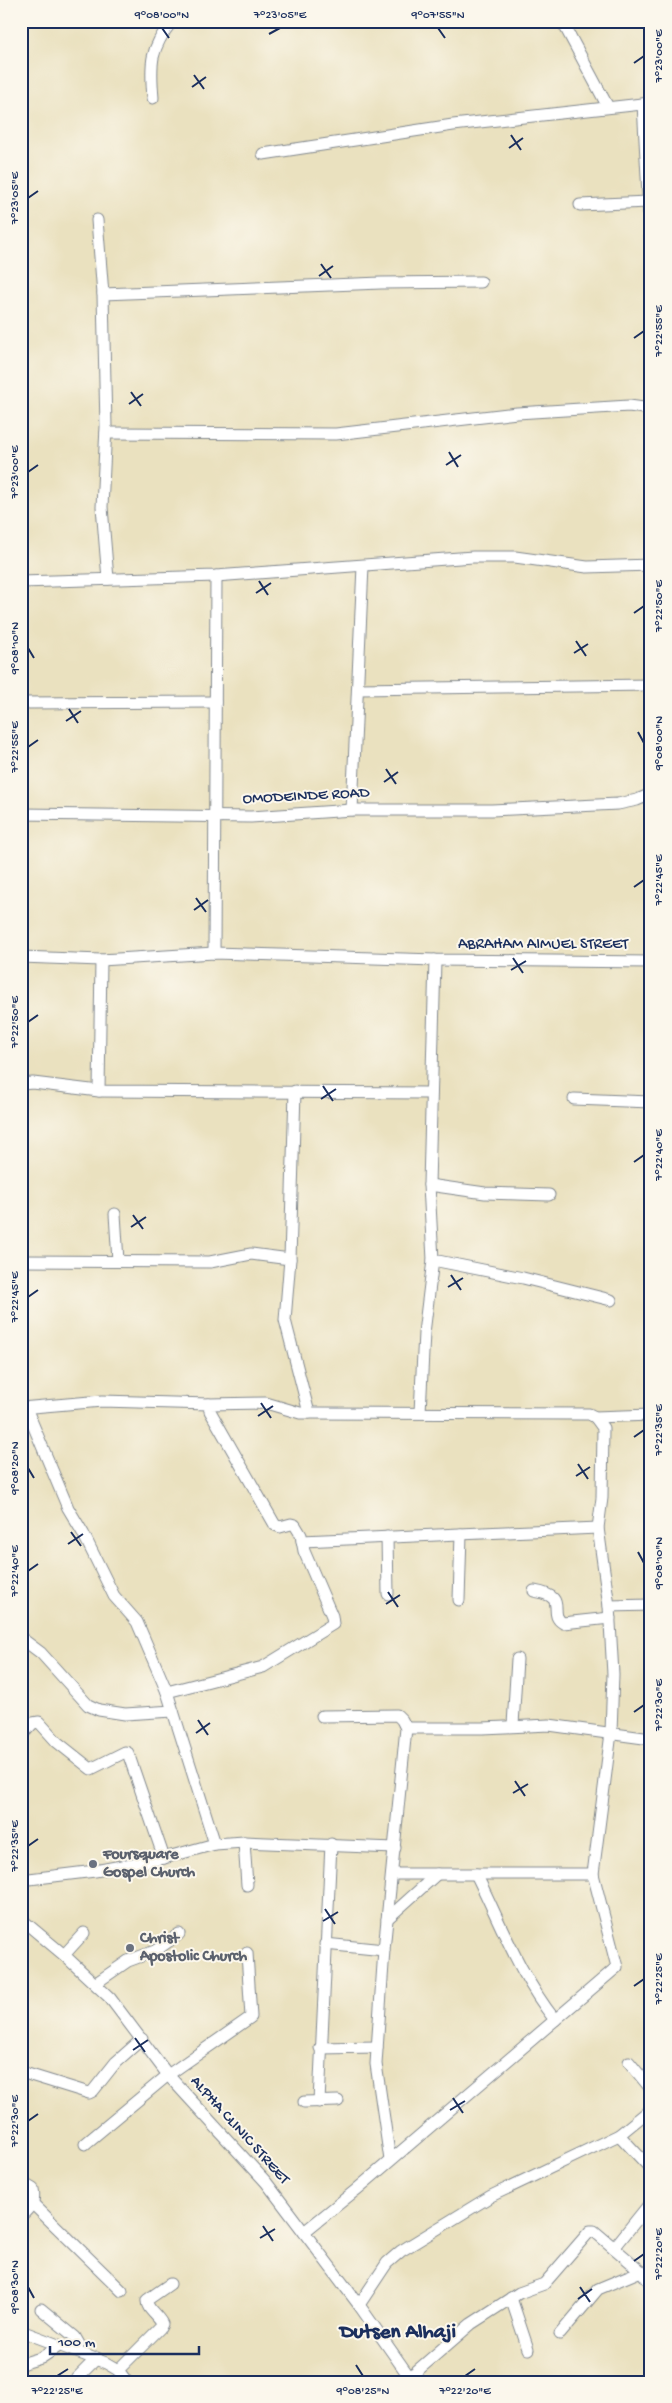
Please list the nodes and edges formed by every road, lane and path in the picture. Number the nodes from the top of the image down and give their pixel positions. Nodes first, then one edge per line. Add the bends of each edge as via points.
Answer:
1 (172, 21) edge
2 (562, 21) edge
3 (153, 98) dead end
4 (647, 103) edge
5 (608, 107) junction
6 (263, 154) dead end
7 (648, 202) junction
8 (580, 205) dead end
9 (97, 220) dead end
10 (651, 249) edge
11 (481, 282) dead end
12 (103, 294) junction
13 (651, 409) edge
14 (106, 433) junction
15 (651, 565) edge
16 (363, 566) junction
17 (216, 576) junction
18 (108, 579) junction
19 (21, 582) edge
20 (651, 685) edge
21 (359, 689) junction
22 (215, 702) junction
23 (21, 703) edge
24 (651, 794) edge
25 (352, 810) junction
26 (21, 814) edge
27 (215, 816) junction
28 (214, 953) junction
29 (21, 957) edge
30 (101, 960) junction
31 (435, 960) junction
32 (651, 962) edge
33 (21, 1084) edge
34 (99, 1091) junction
35 (296, 1092) junction
36 (431, 1093) junction
37 (574, 1099) dead end
38 (651, 1102) edge
39 (429, 1186) junction
40 (549, 1195) dead end
41 (114, 1214) dead end
42 (290, 1259) junction
43 (433, 1260) junction
44 (21, 1262) edge
45 (118, 1262) junction
46 (611, 1300) dead end
47 (209, 1404) junction
48 (24, 1408) edge
49 (420, 1412) junction
50 (309, 1414) junction
51 (651, 1415) edge
52 (595, 1416) junction
53 (598, 1528) junction
54 (461, 1534) junction
55 (387, 1537) junction
56 (302, 1541) junction
57 (534, 1592) dead end
58 (388, 1594) dead end
59 (459, 1600) dead end
60 (651, 1605) edge
61 (609, 1612) junction
62 (21, 1638) edge
63 (517, 1659) dead end
64 (167, 1692) junction
65 (173, 1711) junction
66 (322, 1716) dead end
67 (513, 1725) junction
68 (406, 1728) junction
69 (611, 1733) junction
70 (21, 1736) edge
71 (651, 1739) edge
72 (244, 1842) junction
73 (215, 1844) junction
74 (331, 1844) junction
75 (395, 1848) junction
76 (164, 1858) junction
77 (392, 1874) junction
78 (438, 1874) junction
79 (476, 1874) junction
80 (593, 1874) junction
81 (21, 1880) edge
82 (247, 1886) dead end
83 (388, 1919) junction
84 (21, 1920) edge
85 (84, 1934) dead end
86 (179, 1934) dead end
87 (325, 1944) junction
88 (384, 1950) junction
89 (247, 1953) dead end
90 (64, 1954) junction
91 (96, 1983) junction
92 (555, 2020) junction
93 (142, 2039) junction
94 (377, 2047) junction
95 (320, 2048) junction
96 (629, 2062) dead end
97 (21, 2072) edge
98 (168, 2075) junction
99 (651, 2089) edge
100 (338, 2101) dead end
101 (304, 2102) dead end
102 (319, 2102) junction
103 (651, 2109) edge
104 (619, 2135) junction
105 (85, 2144) dead end
106 (390, 2160) junction
107 (651, 2169) edge
108 (21, 2182) edge
109 (651, 2202) edge
110 (33, 2204) junction
111 (21, 2216) edge
112 (304, 2232) junction
113 (614, 2248) junction
114 (640, 2271) junction
115 (170, 2284) dead end
116 (651, 2284) edge
117 (122, 2291) dead end
118 (511, 2298) junction
119 (359, 2304) junction
120 (41, 2309) dead end
121 (21, 2331) edge
122 (560, 2334) dead end
123 (59, 2346) junction
124 (528, 2349) dead end
125 (74, 2351) junction
126 (97, 2358) junction
127 (21, 2364) edge
128 (118, 2370) junction
129 (412, 2379) edge
130 (73, 2382) edge
131 (127, 2382) edge

1 - 3 street via 155,44 150,66
2 - 5 street
4 - 5 street
4 - 7 street
5 - 6 street via 453,125
7 - 8 street
7 - 10 street
9 - 12 street
11 - 12 street
12 - 14 street
13 - 14 street via 629,406 517,413 336,434
14 - 18 street via 102,507
15 - 16 street via 588,567 515,558 473,557
16 - 17 street
16 - 21 street
17 - 18 street
17 - 22 street
18 - 19 street
20 - 21 street
21 - 25 street
22 - 23 street
22 - 27 street
24 - 25 street, OMODEINDE ROAD via 637,800 580,807
25 - 27 street, OMODEINDE ROAD via 251,817
26 - 27 street, OMODEINDE ROAD
27 - 28 street
28 - 30 street, ABRAHAM AIMUEL STREET
28 - 31 street, ABRAHAM AIMUEL STREET
29 - 30 street, ABRAHAM AIMUEL STREET
30 - 34 street
31 - 32 street, ABRAHAM AIMUEL STREET
31 - 36 street
33 - 34 street
34 - 35 street
35 - 36 street
35 - 42 street
36 - 39 street
37 - 38 street
39 - 40 street via 485,1193
39 - 43 street
41 - 45 street
42 - 45 street via 251,1254 210,1262
42 - 50 street via 285,1320
43 - 46 street
43 - 49 street via 424,1333
44 - 45 street
47 - 48 street via 102,1401
47 - 50 street via 266,1402
47 - 56 street via 275,1525 295,1525
48 - 64 street via 68,1508 114,1596 137,1622
49 - 50 street
49 - 52 street
51 - 52 street
52 - 53 street via 603,1428
53 - 54 street
53 - 61 street
54 - 55 street
54 - 59 street
55 - 56 street
55 - 58 street
56 - 64 street via 333,1624 263,1667
57 - 61 street via 550,1594 554,1598 558,1618 563,1623
60 - 61 street
61 - 69 street via 613,1674
62 - 65 street via 41,1653 88,1705 125,1714
63 - 67 street
64 - 65 street
65 - 73 street
66 - 68 street via 397,1715
67 - 68 street
67 - 69 street via 549,1724
68 - 75 street
69 - 71 street
69 - 80 street
70 - 76 street via 38,1722 57,1742 92,1769 128,1753
72 - 73 street
72 - 74 street
72 - 82 street
73 - 76 street
74 - 75 street
74 - 87 street
75 - 77 street
76 - 81 street via 96,1871
77 - 78 street
77 - 83 street
78 - 79 street
78 - 83 street
79 - 80 street
79 - 92 street via 521,1970
80 - 92 street via 618,1967
83 - 88 street
84 - 90 street, ALPHA CLINIC STREET
85 - 90 street
86 - 91 street via 155,1951 128,1961
87 - 88 street
87 - 95 street
88 - 94 street
89 - 98 street via 251,2016
90 - 91 street, ALPHA CLINIC STREET
91 - 93 street, ALPHA CLINIC STREET
92 - 106 street
93 - 97 street via 89,2093
93 - 98 street, ALPHA CLINIC STREET
94 - 95 street
94 - 106 street via 380,2096
95 - 102 street
96 - 99 street
98 - 105 street
98 - 112 street, ALPHA CLINIC STREET via 266,2182
100 - 102 street
101 - 102 street
103 - 104 street
104 - 107 street
104 - 119 street via 491,2196 436,2228 392,2258
106 - 112 street
108 - 110 street via 33,2189
109 - 113 street
110 - 111 street
110 - 117 street
112 - 119 street, ALPHA CLINIC STREET
113 - 114 street
113 - 118 street via 590,2231 544,2284
114 - 116 street
114 - 122 street via 598,2289
115 - 128 street via 146,2300 148,2308 162,2324 160,2328
118 - 124 street
118 - 129 street via 465,2329
119 - 129 street, ALPHA CLINIC STREET
120 - 125 street via 75,2337 79,2344
121 - 123 street
123 - 125 street
123 - 127 street via 41,2358
125 - 126 street
126 - 128 street
126 - 130 street
128 - 131 street

